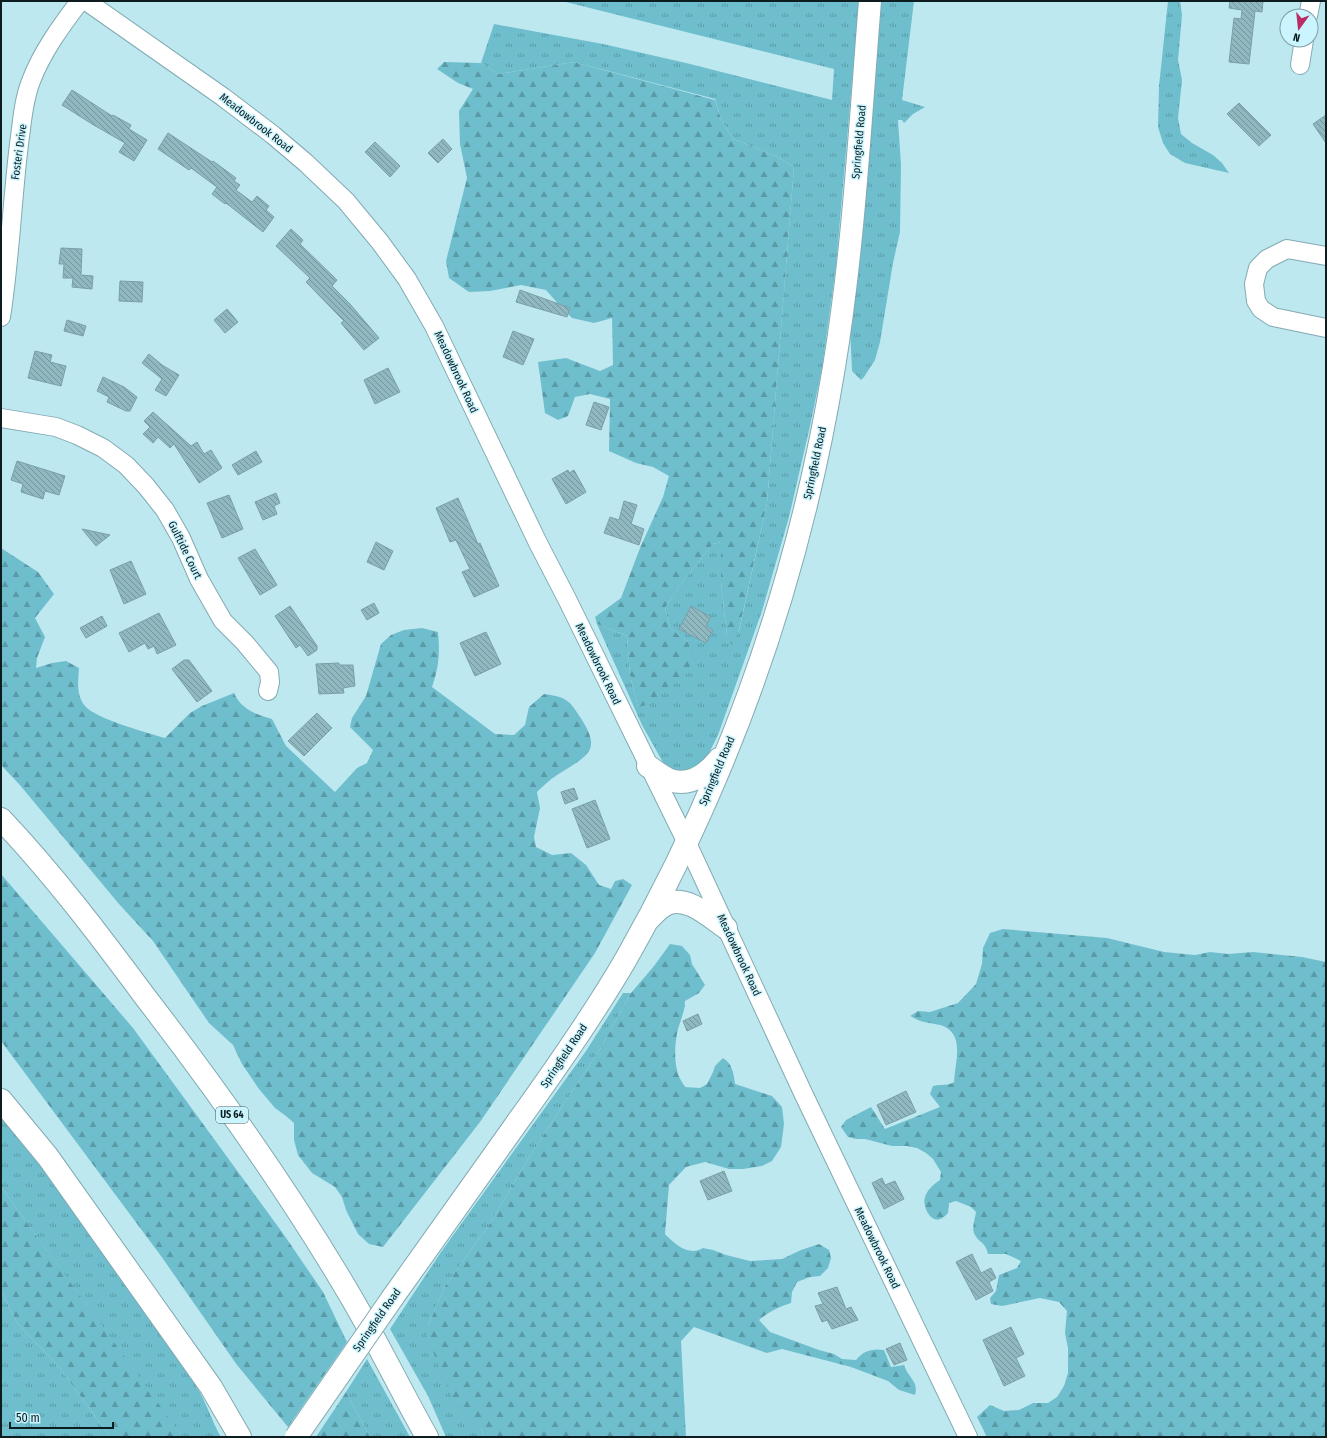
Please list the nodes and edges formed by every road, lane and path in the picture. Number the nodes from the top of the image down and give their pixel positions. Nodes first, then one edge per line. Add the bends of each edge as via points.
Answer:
1 (80, 1) edge
2 (86, 1) edge
3 (870, 1) edge
4 (1303, 48) edge
5 (1300, 65) dead end
6 (1326, 256) edge
7 (1, 317) edge
8 (1326, 328) edge
9 (1, 418) edge
10 (268, 691) dead end
11 (727, 751) junction
12 (648, 766) junction
13 (1, 818) edge
14 (686, 842) junction
15 (644, 924) junction
16 (726, 928) junction
17 (1, 1100) edge
18 (240, 1437) edge
19 (296, 1437) edge
20 (427, 1437) edge
21 (968, 1437) edge

1 - 7 street, Fosteri Drive via 36,68 26,98
2 - 12 street, Meadowbrook Road via 273,135 346,201 380,242 407,279 434,326
3 - 11 main road, Springfield Road via 857,176 844,295 822,432 782,592 764,651
4 - 5 street
6 - 8 street via 1288,249 1267,259 1258,268 1254,284 1256,301 1261,309 1272,317
9 - 10 street, Gulftide Court via 56,427 77,435 103,448 146,486 165,510 181,538 199,579 223,622 245,643 268,672
11 - 12 main road via 702,777 690,781 678,782 669,779
11 - 14 main road, Springfield Road
12 - 14 street, Meadowbrook Road
13 - 20 main road, US 64 via 31,851 113,953 192,1058 288,1194 352,1298
14 - 15 main road, Springfield Road
14 - 16 street, Meadowbrook Road
15 - 16 main road via 659,909 679,901 691,905
15 - 19 main road, Springfield Road, bridge via 597,1007
16 - 21 street, Meadowbrook Road
17 - 18 main road via 48,1157 211,1387

